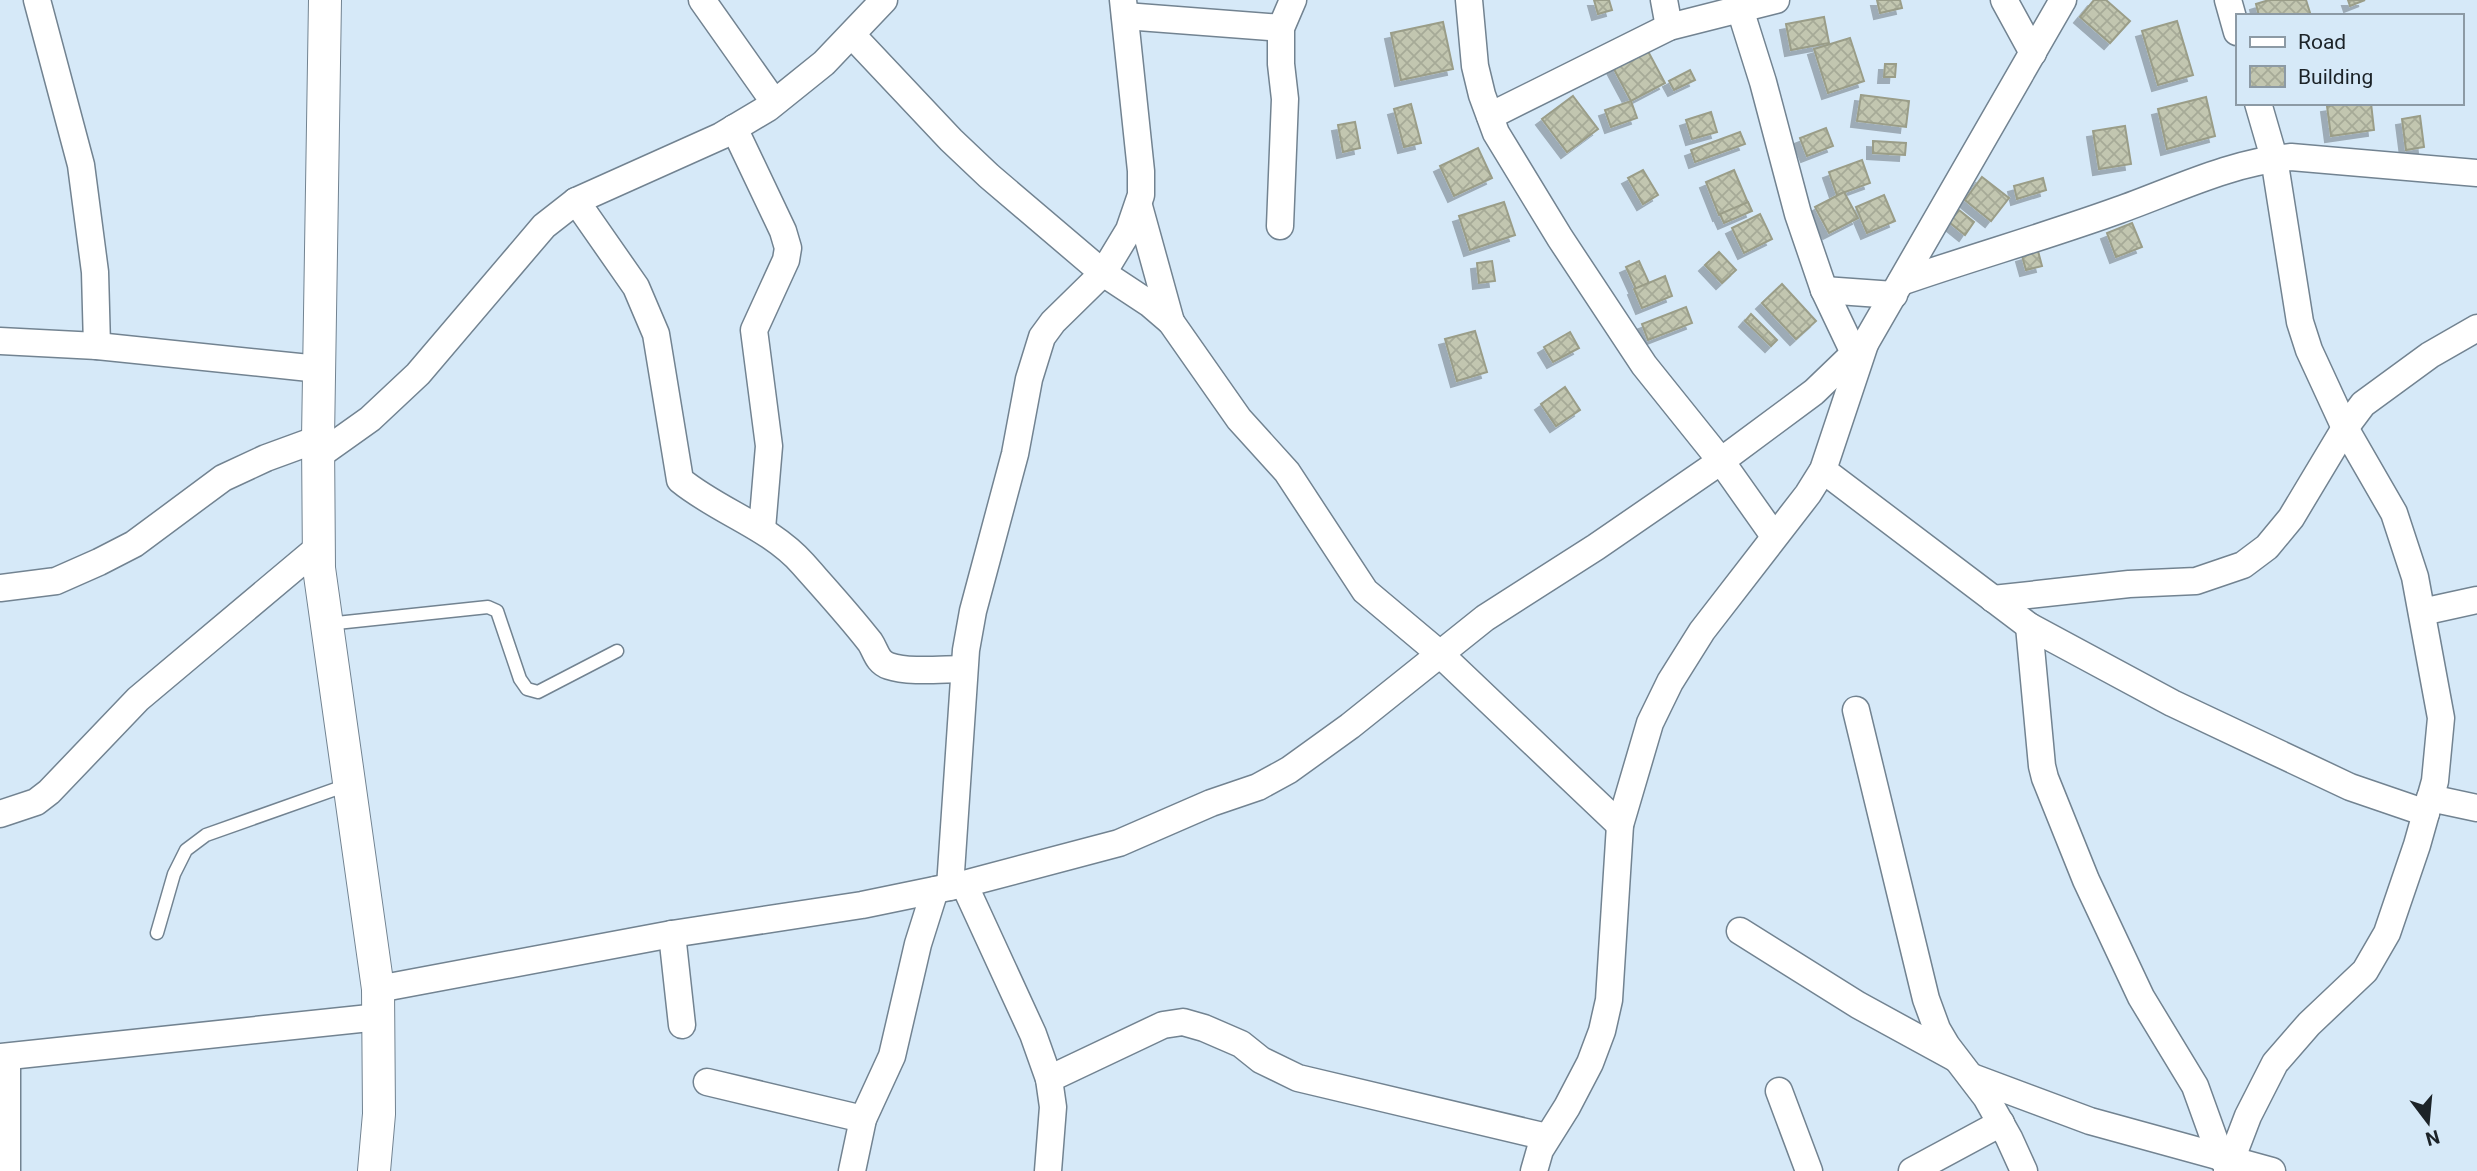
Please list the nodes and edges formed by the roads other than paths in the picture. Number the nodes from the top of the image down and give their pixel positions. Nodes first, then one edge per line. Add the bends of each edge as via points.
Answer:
1 (37, 0) edge
2 (325, 0) edge
3 (702, 0) edge
4 (884, 0) edge
5 (1293, 0) edge
6 (1469, 0) edge
7 (1664, 0) edge
8 (1776, 0) edge
9 (2004, 0) edge
10 (2063, 0) edge
11 (2228, 0) edge
12 (1124, 8) edge
13 (1740, 9) junction
14 (1669, 26) junction
15 (2236, 28) edge
16 (1281, 29) junction
17 (852, 36) junction
18 (2033, 52) junction
19 (774, 103) junction
20 (2259, 105) edge
21 (1490, 116) junction
22 (734, 128) junction
23 (2274, 158) junction
24 (2477, 173) edge
25 (576, 201) junction
26 (1139, 206) junction
27 (1280, 226) dead end
28 (1103, 273) junction
29 (1898, 289) junction
30 (1824, 290) junction
31 (1171, 322) junction
32 (2477, 328) edge
33 (0, 341) edge
34 (97, 346) junction
35 (1860, 347) junction
36 (319, 369) junction
37 (2345, 428) junction
38 (318, 448) junction
39 (1721, 461) junction
40 (1823, 470) junction
41 (762, 529) junction
42 (1774, 536) junction
43 (318, 547) junction
44 (0, 588) edge
45 (1993, 598) junction
46 (2477, 600) edge
47 (2421, 612) junction
48 (327, 624) junction
49 (2029, 626) junction
50 (617, 651) dead end
51 (1440, 654) junction
52 (964, 669) junction
53 (1856, 710) dead end
54 (350, 783) junction
55 (2428, 806) junction
56 (2477, 808) edge
57 (0, 814) edge
58 (1620, 825) junction
59 (950, 887) junction
60 (1740, 931) dead end
61 (157, 933) dead end
62 (672, 934) junction
63 (379, 1003) junction
64 (682, 1025) dead end
65 (3, 1057) edge
66 (1966, 1069) junction
67 (1049, 1079) junction
68 (707, 1082) dead end
69 (1779, 1091) dead end
70 (863, 1119) junction
71 (2001, 1123) junction
72 (1547, 1137) junction
73 (2226, 1163) edge
74 (7, 1171) edge
75 (374, 1171) edge
76 (852, 1171) edge
77 (1048, 1171) edge
78 (1534, 1171) edge
79 (1809, 1171) edge
80 (1912, 1171) edge
81 (2024, 1171) edge
82 (2272, 1171) edge

1 - 34 street via 81,165 95,272
2 - 36 street
3 - 19 street
4 - 17 street
5 - 16 street
6 - 21 street via 1475,66
7 - 14 street
8 - 13 street
9 - 18 street
10 - 18 street
11 - 15 street
12 - 16 street
12 - 26 street via 1141,171
13 - 14 street
13 - 30 street
14 - 21 street
16 - 27 street via 1285,99
17 - 19 street
17 - 28 street via 970,158
18 - 29 street
19 - 22 street
20 - 23 street
21 - 39 street via 1560,238 1644,365
22 - 25 street
22 - 41 street via 788,248 754,330 769,446
23 - 24 street
23 - 29 street via 2241,165
23 - 37 street via 2300,322
25 - 38 street via 544,226 418,374 370,419
25 - 41 street via 636,287 656,334 680,480
26 - 28 street
26 - 31 street
28 - 31 street
28 - 52 street via 1042,337 973,611
29 - 30 street
29 - 35 street
30 - 35 street
31 - 51 street via 1238,419 1287,472 1365,591
32 - 37 street via 2381,388
33 - 34 street
34 - 36 street
35 - 39 street via 1814,392
35 - 40 street
36 - 38 street
37 - 45 street via 2291,518 2267,547 2243,565 2196,581
37 - 47 street via 2394,513
38 - 43 street
38 - 44 street via 266,458 223,478 135,544 56,581
39 - 42 street
39 - 51 street via 1485,618
40 - 42 street
40 - 45 street
41 - 52 street via 800,561 872,644 880,660 912,669
42 - 58 street via 1702,631 1670,682 1650,723
43 - 48 street
43 - 57 street via 138,699 49,792 36,802
45 - 49 street
46 - 47 street
47 - 55 street via 2441,718
48 - 50 lane via 488,607 497,611 520,680 527,689 538,692
48 - 54 street
49 - 55 street via 2172,703 2350,786
49 - 73 street via 2045,778 2086,880 2141,996 2194,1086
51 - 58 street
51 - 59 street via 1320,748 1258,787 1119,843
52 - 59 street
53 - 66 street via 1926,999 1937,1029
54 - 61 lane via 205,835 186,850 174,874
54 - 63 street
55 - 56 street
55 - 73 street via 2387,933 2365,971 2275,1063
58 - 72 street via 1609,1000 1590,1063
59 - 62 street
59 - 67 street via 1033,1034
59 - 70 street via 918,944 892,1056
60 - 66 street
62 - 63 street
62 - 64 street
63 - 65 street
63 - 75 street
65 - 74 street
66 - 71 street
66 - 73 street via 2091,1121
67 - 72 street via 1163,1025 1183,1023 1241,1044 1298,1078
67 - 77 street via 1053,1107
68 - 70 street
69 - 79 street
70 - 76 street
71 - 80 street
71 - 81 street
72 - 78 street
73 - 82 street

